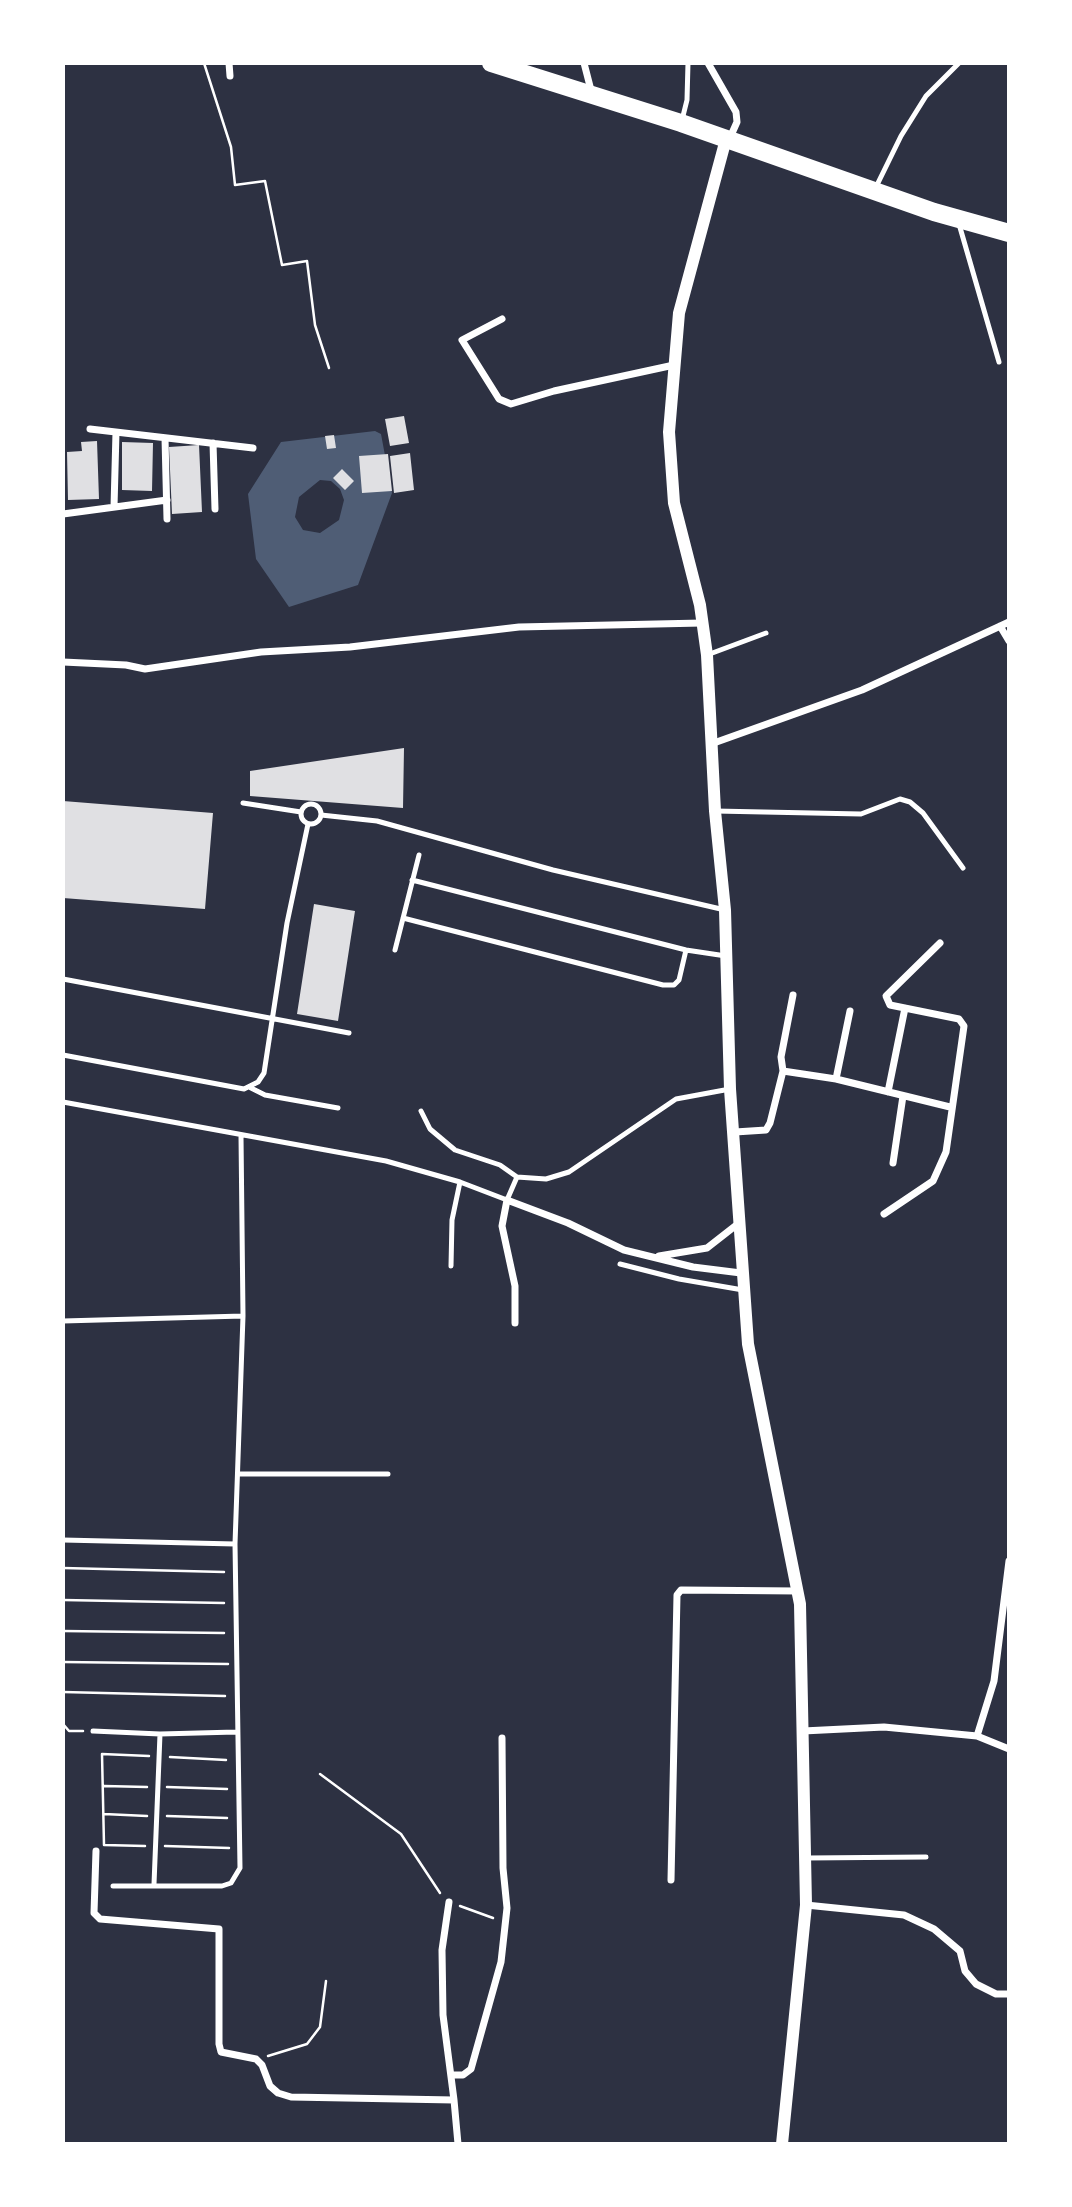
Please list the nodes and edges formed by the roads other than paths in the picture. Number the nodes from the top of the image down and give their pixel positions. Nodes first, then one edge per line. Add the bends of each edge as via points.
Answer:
1 (229, 63) edge
2 (491, 63) edge
3 (584, 63) edge
4 (688, 63) edge
5 (708, 63) edge
6 (959, 63) edge
7 (230, 76) dead end
8 (592, 95) junction
9 (681, 123) junction
10 (727, 140) junction
11 (875, 191) junction
12 (957, 218) junction
13 (1009, 233) edge
14 (502, 319) dead end
15 (999, 362) dead end
16 (674, 365) junction
17 (90, 429) dead end
18 (116, 432) junction
19 (165, 438) junction
20 (213, 443) junction
21 (253, 448) dead end
22 (166, 500) junction
23 (114, 507) junction
24 (215, 509) dead end
25 (63, 514) edge
26 (167, 519) dead end
27 (1009, 622) edge
28 (702, 623) junction
29 (1000, 626) junction
30 (766, 633) dead end
31 (1009, 641) edge
32 (706, 655) junction
33 (63, 662) edge
34 (711, 744) junction
35 (243, 803) dead end
36 (715, 811) junction
37 (301, 812) junction
38 (321, 814) junction
39 (308, 824) junction
40 (419, 855) dead end
41 (963, 868) dead end
42 (412, 880) junction
43 (725, 910) junction
44 (403, 918) junction
45 (940, 943) dead end
46 (395, 950) dead end
47 (685, 950) junction
48 (727, 956) junction
49 (63, 979) edge
50 (793, 995) dead end
51 (905, 1008) junction
52 (850, 1011) dead end
53 (272, 1016) junction
54 (349, 1033) dead end
55 (63, 1055) edge
56 (783, 1071) junction
57 (836, 1079) junction
58 (251, 1088) junction
59 (730, 1089) junction
60 (888, 1092) junction
61 (903, 1096) junction
62 (63, 1102) edge
63 (950, 1107) junction
64 (338, 1108) dead end
65 (421, 1111) dead end
66 (735, 1132) junction
67 (241, 1136) junction
68 (892, 1163) dead end
69 (517, 1177) junction
70 (460, 1182) junction
71 (507, 1200) junction
72 (884, 1214) dead end
73 (739, 1223) junction
74 (655, 1256) junction
75 (620, 1264) dead end
76 (451, 1266) dead end
77 (741, 1273) junction
78 (743, 1290) junction
79 (243, 1316) junction
80 (63, 1321) edge
81 (515, 1323) dead end
82 (240, 1474) junction
83 (388, 1474) dead end
84 (63, 1539) edge
85 (235, 1544) junction
86 (1009, 1561) edge
87 (799, 1591) junction
88 (1007, 1592) edge
89 (93, 1731) road end
90 (803, 1731) junction
91 (236, 1732) junction
92 (160, 1734) junction
93 (977, 1736) junction
94 (502, 1738) dead end
95 (1009, 1749) edge
96 (96, 1851) dead end
97 (926, 1857) dead end
98 (807, 1858) junction
99 (671, 1880) dead end
100 (154, 1884) junction
101 (113, 1886) dead end
102 (449, 1902) road end
103 (806, 1905) junction
104 (1009, 1994) edge
105 (452, 2075) junction
106 (454, 2100) junction
107 (458, 2144) edge
108 (782, 2144) edge

1 - 7 street
2 - 8 main road
3 - 8 street
4 - 9 lane
5 - 10 street via 736,112 737,122
6 - 11 lane via 926,96
8 - 9 main road
9 - 10 main road
10 - 11 main road
10 - 16 street via 679,313
11 - 12 main road
12 - 13 main road
12 - 15 lane
14 - 16 street via 462,340 499,399 511,404
16 - 28 street via 669,432 674,503
17 - 18 street
18 - 19 street
18 - 23 street
19 - 20 street
19 - 22 street
20 - 21 street
20 - 24 street
22 - 23 street
22 - 26 street
23 - 25 street
27 - 29 street
28 - 32 street
28 - 33 street via 519,627 261,652 145,669
29 - 31 street
29 - 34 street via 862,690
30 - 32 lane
32 - 34 street
34 - 36 street
35 - 37 lane
36 - 41 lane via 861,814 900,799 923,813
36 - 43 street
37 - 38 lane via 314,804
37 - 39 lane
38 - 39 lane via 315,824
38 - 43 lane via 377,821 554,870
39 - 53 lane
40 - 42 lane
42 - 44 lane
42 - 47 lane
43 - 48 street
44 - 46 lane
44 - 47 lane via 663,985 679,981
45 - 51 street via 886,996 890,1005
47 - 48 lane
48 - 59 street
49 - 53 lane
50 - 56 street via 780,1057
51 - 60 street
51 - 63 street via 960,1019 964,1026
52 - 57 street
53 - 54 lane
53 - 58 lane via 264,1073
55 - 58 lane
56 - 57 street
56 - 66 street via 768,1127
57 - 60 street
58 - 64 lane via 265,1095
59 - 66 street
59 - 69 lane via 676,1099 569,1172 546,1179
60 - 61 street
61 - 63 street
61 - 68 street
62 - 67 lane
63 - 72 street via 946,1152 937,1175
65 - 69 lane via 430,1129 455,1150 491,1161
66 - 73 street
67 - 70 lane via 386,1161
67 - 79 lane
69 - 71 lane
70 - 71 lane
70 - 76 lane via 452,1220
71 - 74 street via 624,1250
71 - 81 street via 502,1226 515,1286
73 - 74 street via 707,1248
73 - 77 street
74 - 77 street via 692,1267
75 - 78 lane
77 - 78 street
78 - 87 street via 748,1344
79 - 80 lane
79 - 82 lane
82 - 83 lane
82 - 85 lane
84 - 85 lane
85 - 91 lane
86 - 88 street
87 - 90 street
87 - 99 street via 681,1590 677,1595
88 - 93 street via 994,1681
89 - 92 lane
90 - 93 street via 884,1727
90 - 98 street
91 - 92 lane
91 - 100 lane via 240,1868 231,1883 222,1886
92 - 100 lane
93 - 95 street
94 - 105 street via 506,1923 501,1962 471,2069
96 - 106 street via 94,1913 100,1919 219,1929 221,2052 256,2059 278,2093
97 - 98 lane
98 - 103 street
100 - 101 lane
102 - 105 street via 442,1950 443,2015
103 - 104 street via 904,1915 934,1929 960,1951 965,1972 976,1984 996,1994
103 - 108 street
105 - 106 street
106 - 107 street

